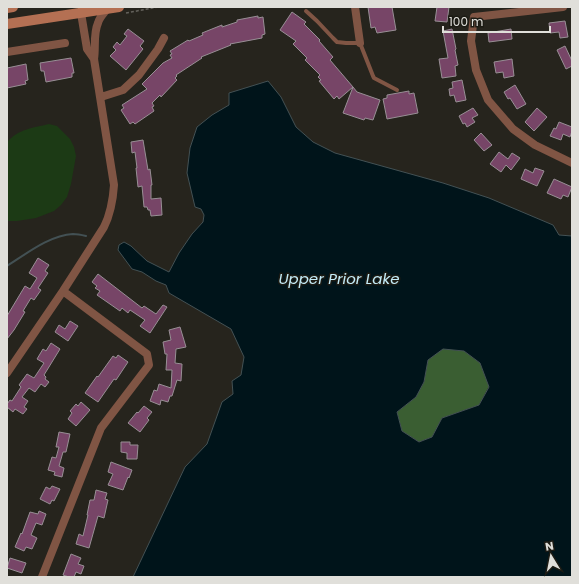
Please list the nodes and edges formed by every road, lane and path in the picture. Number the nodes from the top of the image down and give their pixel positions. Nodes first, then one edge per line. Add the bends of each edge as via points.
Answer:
1 (12, 7) edge
2 (119, 7) edge
3 (355, 7) edge
4 (563, 7) edge
5 (7, 8) edge
6 (107, 9) junction
7 (81, 10) edge
8 (306, 11) dead end
9 (7, 24) edge
10 (164, 38) dead end
11 (64, 43) dead end
12 (360, 43) junction
13 (7, 52) edge
14 (94, 59) junction
15 (397, 90) dead end
16 (101, 97) junction
17 (572, 164) edge
18 (63, 291) junction
19 (7, 373) edge
20 (42, 577) edge

1 - 5 street
2 - 6 street
3 - 12 street
4 - 17 street via 474,17 471,41 476,70 488,100 513,129 535,145
6 - 7 street
6 - 14 street via 98,22 95,33
7 - 9 street
7 - 14 street via 87,49
8 - 12 lane via 337,42
10 - 16 street via 139,75 123,90
11 - 13 street
12 - 15 lane via 374,78
14 - 16 street
16 - 18 street via 114,197 104,227
18 - 19 street
18 - 20 street via 147,354 149,365 101,428

